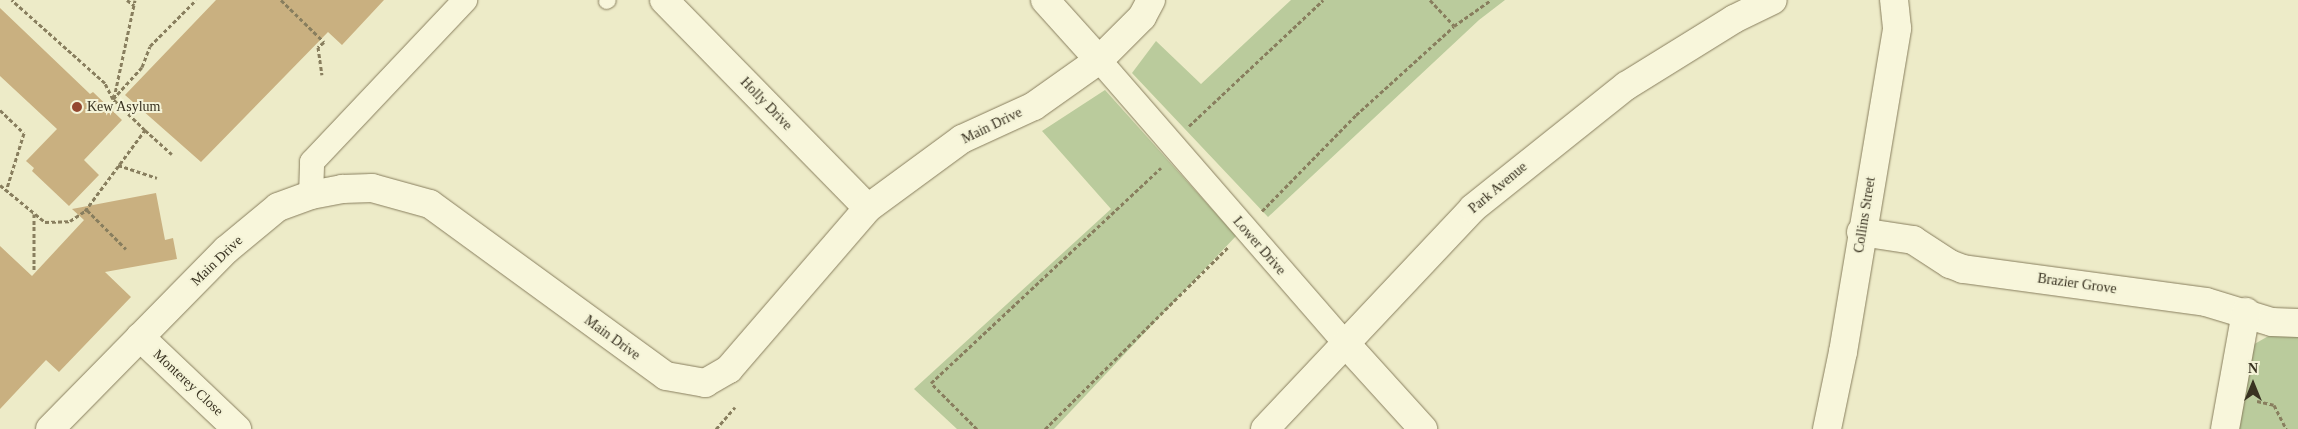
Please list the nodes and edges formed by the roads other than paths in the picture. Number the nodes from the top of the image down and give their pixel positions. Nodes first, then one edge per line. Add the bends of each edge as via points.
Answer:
1 (465, 0) edge
2 (664, 0) edge
3 (1045, 0) edge
4 (1151, 0) edge
5 (1774, 0) edge
6 (1894, 0) edge
7 (1100, 60) junction
8 (311, 195) junction
9 (868, 208) junction
10 (1861, 232) junction
11 (2246, 312) junction
12 (2298, 322) edge
13 (140, 337) junction
14 (1346, 344) junction
15 (50, 429) edge
16 (237, 429) edge
17 (1265, 429) edge
18 (1423, 429) edge
19 (1828, 429) edge
20 (2225, 429) edge

1 - 8 street via 312,162
2 - 9 street, Holly Drive
3 - 7 street
4 - 7 street, Main Drive via 1142,17
5 - 14 street, Park Avenue via 1676,53 1565,132 1473,208
6 - 10 street, Collins Street via 1897,28
7 - 9 street, Main Drive via 1034,106 962,139
7 - 14 street, Lower Drive via 1171,146
8 - 9 street, Main Drive via 372,188 430,204 666,376 704,383 729,369
8 - 13 street, Main Drive via 271,213 226,250
10 - 11 street, Brazier Grove via 1913,240 1963,269 2206,302
10 - 19 street, Collins Street
11 - 12 street, Brazier Grove via 2272,322
11 - 20 street
13 - 15 street, Main Drive
13 - 16 street, Monterey Close
14 - 17 street, Park Avenue
14 - 18 street, Lower Drive

